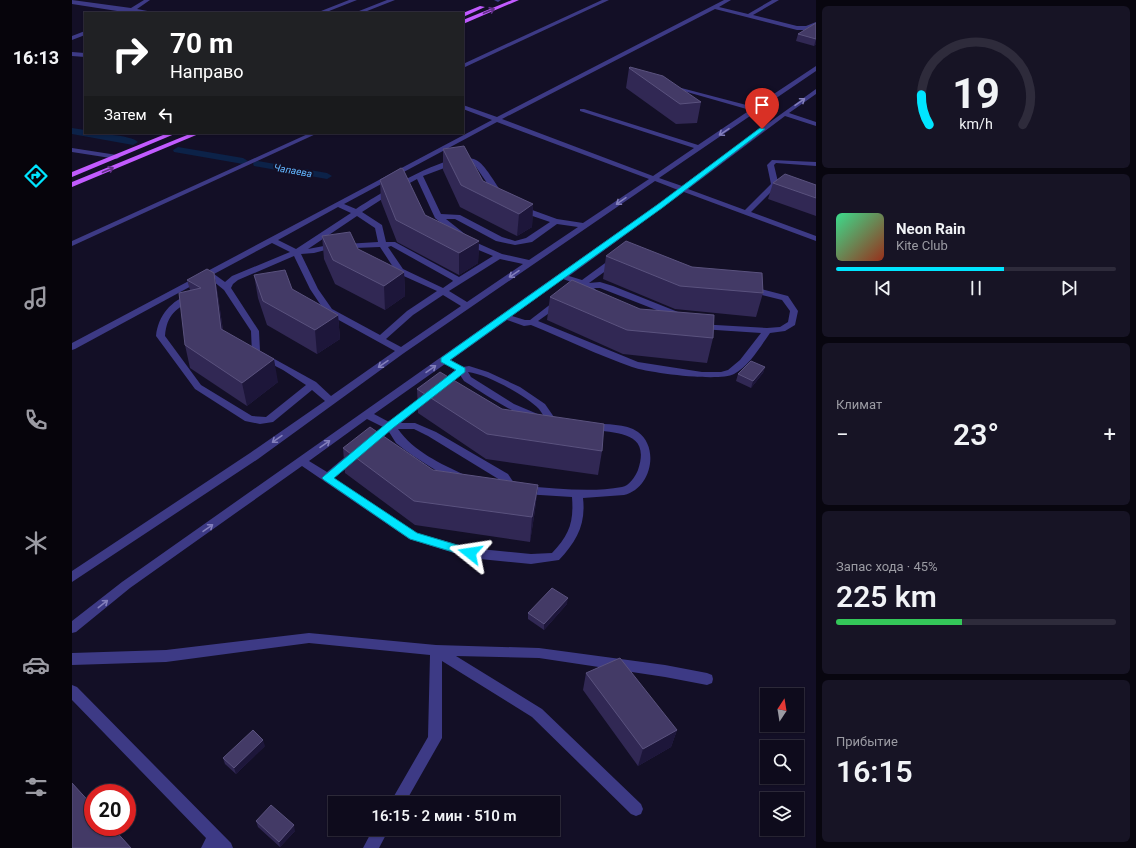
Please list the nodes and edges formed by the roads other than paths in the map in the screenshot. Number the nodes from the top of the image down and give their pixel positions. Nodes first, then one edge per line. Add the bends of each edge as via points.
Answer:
1 (147, 0) edge
2 (354, 0) edge
3 (392, 0) edge
4 (498, 0) edge
5 (513, 0) edge
6 (606, 0) edge
7 (728, 0) edge
8 (776, 0) edge
9 (72, 2) edge
10 (715, 7) junction
11 (132, 10) junction
12 (128, 12) edge
13 (147, 12) edge
14 (322, 12) edge
15 (360, 12) edge
16 (464, 15) edge
17 (750, 15) junction
18 (464, 22) edge
19 (816, 24) edge
20 (84, 33) edge
21 (72, 38) edge
22 (72, 54) edge
23 (84, 55) edge
24 (464, 66) edge
25 (816, 68) edge
26 (658, 82) edge
27 (816, 91) edge
28 (464, 108) edge
29 (582, 110) dead end
30 (756, 110) junction
31 (784, 114) junction
32 (498, 120) junction
33 (816, 124) edge
34 (172, 134) edge
35 (196, 134) edge
36 (313, 134) edge
37 (700, 148) junction
38 (72, 150) edge
39 (458, 152) junction
40 (117, 157) junction
41 (816, 164) edge
42 (419, 174) junction
43 (72, 175) edge
44 (653, 179) junction
45 (793, 182) edge
46 (775, 184) junction
47 (72, 185) edge
48 (682, 189) junction
49 (503, 200) edge
50 (338, 204) junction
51 (515, 207) edge
52 (356, 212) junction
53 (746, 213) junction
54 (438, 216) junction
55 (556, 221) junction
56 (585, 226) junction
57 (816, 238) edge
58 (273, 240) junction
59 (72, 244) edge
60 (382, 244) junction
61 (620, 246) junction
62 (296, 252) junction
63 (499, 256) junction
64 (530, 264) junction
65 (209, 274) junction
66 (561, 276) junction
67 (457, 282) junction
68 (586, 285) junction
69 (227, 288) junction
70 (739, 288) edge
71 (443, 291) junction
72 (199, 293) edge
73 (610, 303) edge
74 (467, 306) junction
75 (505, 316) junction
76 (532, 322) junction
77 (671, 323) edge
78 (689, 323) junction
79 (767, 331) junction
80 (380, 340) junction
81 (72, 347) edge
82 (401, 351) junction
83 (444, 360) junction
84 (462, 370) junction
85 (313, 384) junction
86 (331, 401) junction
87 (366, 415) junction
88 (580, 424) edge
89 (390, 426) junction
90 (302, 461) junction
91 (327, 478) junction
92 (468, 480) edge
93 (500, 488) edge
94 (513, 489) junction
95 (577, 494) junction
96 (72, 577) edge
97 (72, 628) edge
98 (436, 650) junction
99 (72, 659) edge
100 (707, 679) dead end
101 (72, 691) edge
102 (401, 796) edge
103 (636, 809) dead end
104 (378, 836) edge
105 (211, 843) edge
106 (226, 848) edge
107 (370, 848) edge

1 - 11 street
2 - 14 street
3 - 15 street
4 - 16 main road
18 -> 5 main road
6 - 24 street
7 - 10 street
8 - 17 street
9 - 11 street
10 - 17 street
10 - 32 street
11 - 12 street
11 - 13 street
17 - 19 street via 797,28 807,28
20 - 21 street
22 - 23 street
25 - 30 street
26 - 30 street
31 -> 27 street
28 - 32 street
29 - 37 street
30 -> 37 street
31 - 33 street
31 - 48 street
32 - 39 street
32 - 44 street
34 - 40 main road
47 -> 35 main road
36 - 59 street
37 - 44 street
38 - 40 street
39 - 42 street via 434,168
39 - 49 street via 477,163
39 - 50 street
40 - 43 main road
41 - 46 street via 774,161 770,165
42 - 52 street
42 - 54 street
44 - 48 street
44 -> 56 street
45 - 46 street
46 - 53 street
48 - 53 street
48 - 61 street
50 - 52 street
50 - 58 street
51 - 55 street
52 - 60 street via 379,227
52 - 62 street
53 - 57 street
54 - 55 street via 457,217 499,239 515,243 529,240
54 - 63 street via 472,244
55 - 56 street
56 - 64 street
58 - 62 street
58 - 65 street
60 - 62 street
60 - 67 street via 392,244 456,279
60 - 71 street via 400,271
61 - 66 street
61 - 68 street
62 - 69 street via 235,278 229,282
62 - 80 street via 314,289 329,311
63 - 64 street
63 - 67 street
64 -> 74 street
65 - 69 street via 216,283
65 - 81 street
66 - 68 street
66 - 75 street
67 - 71 street
68 - 73 street via 597,296
68 - 76 street via 569,294
68 - 78 street via 610,288
69 - 85 street via 255,331 255,352 293,370
70 - 79 street via 785,298 794,311 792,323 782,329
71 - 74 street
71 - 80 street via 410,313
72 - 85 street via 173,307 161,323 160,336 198,387 249,419 260,421 269,420
74 - 82 street
75 - 76 street via 524,323
75 - 83 street
76 - 79 street via 636,365 702,375 722,375 731,372 743,362
77 - 78 street
78 - 79 street
80 - 82 street
82 -> 86 street
83 - 84 street
87 -> 83 street
84 - 84 street via 467,379 511,406 532,416 554,421 540,405 515,390 479,372
84 - 89 street
85 - 86 street
86 -> 96 street via 254,456
87 - 89 street
90 -> 87 street
88 - 95 street via 624,430 634,434 643,444 646,466 640,479 626,490
89 - 91 street
89 - 92 street via 400,440 434,464
89 - 94 street via 414,426 432,434 504,477
90 - 91 street
97 -> 90 street via 126,585
91 - 95 street via 414,536 470,553 530,559 555,557 567,545 580,515
93 - 94 street
94 - 95 street
98 - 99 street via 309,638 166,656
98 - 100 street via 539,653
98 - 102 street via 435,738
98 - 103 street via 537,713
101 - 105 street
104 - 107 street
105 - 106 street

